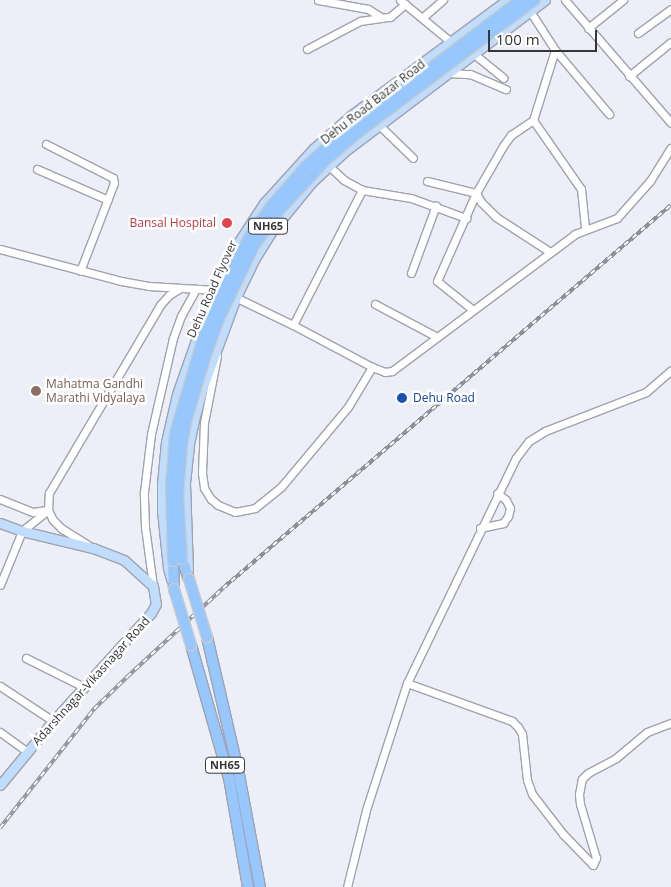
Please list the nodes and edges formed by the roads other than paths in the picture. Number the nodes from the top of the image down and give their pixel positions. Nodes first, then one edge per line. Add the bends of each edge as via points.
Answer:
1 (318, 0) edge
2 (443, 0) edge
3 (507, 0) edge
4 (520, 0) edge
5 (535, 0) edge
6 (545, 0) edge
7 (565, 0) edge
8 (623, 0) edge
9 (403, 2) edge
10 (671, 9) edge
11 (530, 11) junction
12 (381, 18) junction
13 (422, 18) junction
14 (588, 28) junction
15 (638, 33) dead end
16 (451, 42) junction
17 (671, 42) edge
18 (307, 49) dead end
19 (555, 50) junction
20 (474, 54) junction
21 (448, 73) junction
22 (629, 76) junction
23 (504, 78) dead end
24 (506, 89) dead end
25 (609, 114) dead end
26 (533, 120) junction
27 (671, 123) edge
28 (379, 125) junction
29 (46, 144) dead end
30 (671, 148) edge
31 (414, 158) dead end
32 (329, 166) junction
33 (38, 168) dead end
34 (427, 181) dead end
35 (362, 190) junction
36 (476, 193) junction
37 (108, 200) junction
38 (436, 205) junction
39 (466, 218) junction
40 (585, 228) junction
41 (0, 249) edge
42 (550, 252) junction
43 (80, 270) junction
44 (411, 273) dead end
45 (179, 289) junction
46 (196, 289) junction
47 (214, 289) junction
48 (236, 297) junction
49 (375, 304) dead end
50 (473, 310) junction
51 (293, 324) junction
52 (437, 337) junction
53 (220, 341) junction
54 (372, 367) junction
55 (671, 371) edge
56 (497, 493) junction
57 (0, 499) edge
58 (48, 510) junction
59 (0, 523) edge
60 (480, 528) junction
61 (22, 532) junction
62 (93, 548) junction
63 (178, 560) junction
64 (189, 579) junction
65 (0, 585) edge
66 (153, 586) junction
67 (174, 589) junction
68 (26, 658) dead end
69 (406, 682) junction
70 (0, 686) edge
71 (84, 687) junction
72 (53, 722) junction
73 (671, 723) edge
74 (0, 732) edge
75 (28, 752) junction
76 (0, 785) edge
77 (248, 887) edge
78 (260, 887) edge
79 (347, 887) edge

1 - 12 street via 368,9
2 - 13 street
3 - 16 main road, Dehu Road Bazar Road
4 - 63 highway, Dehu Road Flyover / NH65, bridge via 328,146 299,174 252,231 206,330 192,368 175,434 171,486
5 - 63 highway, Dehu Road Flyover / NH65, bridge via 326,160 275,215 253,248 206,355 186,422 178,495
6 - 11 main road, Dehu Road Bazar Road
7 - 14 street
8 - 14 street
9 - 12 street via 390,17
9 - 13 street
10 - 15 street
11 - 19 street
11 - 20 main road, Dehu Road Bazar Road
12 - 18 street via 350,25
13 - 16 street
14 - 22 street
16 - 47 main road, Dehu Road Bazar Road via 350,116 288,174 249,224
17 - 22 street
19 - 25 street
19 - 26 street
20 - 21 main road, Dehu Road Bazar Road
20 - 23 street
21 - 24 street via 470,74
21 - 28 main road, Dehu Road Bazar Road
22 - 27 street
26 - 36 street via 511,135
26 - 40 street via 581,189
28 - 31 street
28 - 32 main road, Dehu Road Bazar Road
29 - 37 street via 113,178
30 - 40 street via 650,181 617,218
32 - 35 street
32 - 48 main road, Dehu Road Bazar Road via 272,231
33 - 37 street
34 - 36 street
35 - 38 street
35 - 51 street
36 - 39 street
36 - 42 street via 496,217
37 - 43 street
38 - 39 street
38 - 44 street
39 - 50 street via 437,281
40 - 42 street
41 - 43 street
42 - 50 street
43 - 45 street via 121,281
45 - 46 street
45 - 58 street via 160,305 53,484
46 - 47 street
46 - 66 street via 173,338 150,434 144,492
47 - 48 street
47 - 67 main road, Dehu Road Bazar Road via 177,394 166,442 162,511 168,568
48 - 51 street
48 - 53 main road, Dehu Road Bazar Road
49 - 52 street
50 - 52 street
51 - 54 street
52 - 54 street via 392,371
53 - 54 street via 204,423 202,473 204,488 210,498 226,510 235,512 255,508 281,487 348,406
53 - 64 main road, Dehu Road Bazar Road via 202,389 189,444 185,483
55 - 56 street via 646,392 529,441
56 - 60 street
56 - 60 street via 510,508 508,516 503,523
57 - 58 street via 33,512
58 - 61 street
58 - 62 street via 62,529
59 - 61 main road
60 - 69 street
61 - 62 main road
61 - 65 street
62 - 66 main road via 124,560
63 - 64 highway, Dehu Road Flyover / NH65
63 - 67 highway, Dehu Road Flyover / NH65
64 - 78 highway, Dehu Road Flyover / NH65, bridge via 227,719
66 - 71 main road, Adarshnagar-Vikasnagar Road via 156,604 151,613
67 - 77 highway, NH65, bridge via 229,778
68 - 71 street
69 - 73 street via 512,721 522,734 527,780 532,794 563,834 593,865 596,858 580,804 582,779 616,758 647,732
69 - 79 street via 366,810
70 - 72 street
71 - 72 main road, Adarshnagar-Vikasnagar Road
72 - 75 main road, Adarshnagar-Vikasnagar Road
74 - 75 street
75 - 76 main road, Adarshnagar-Vikasnagar Road

